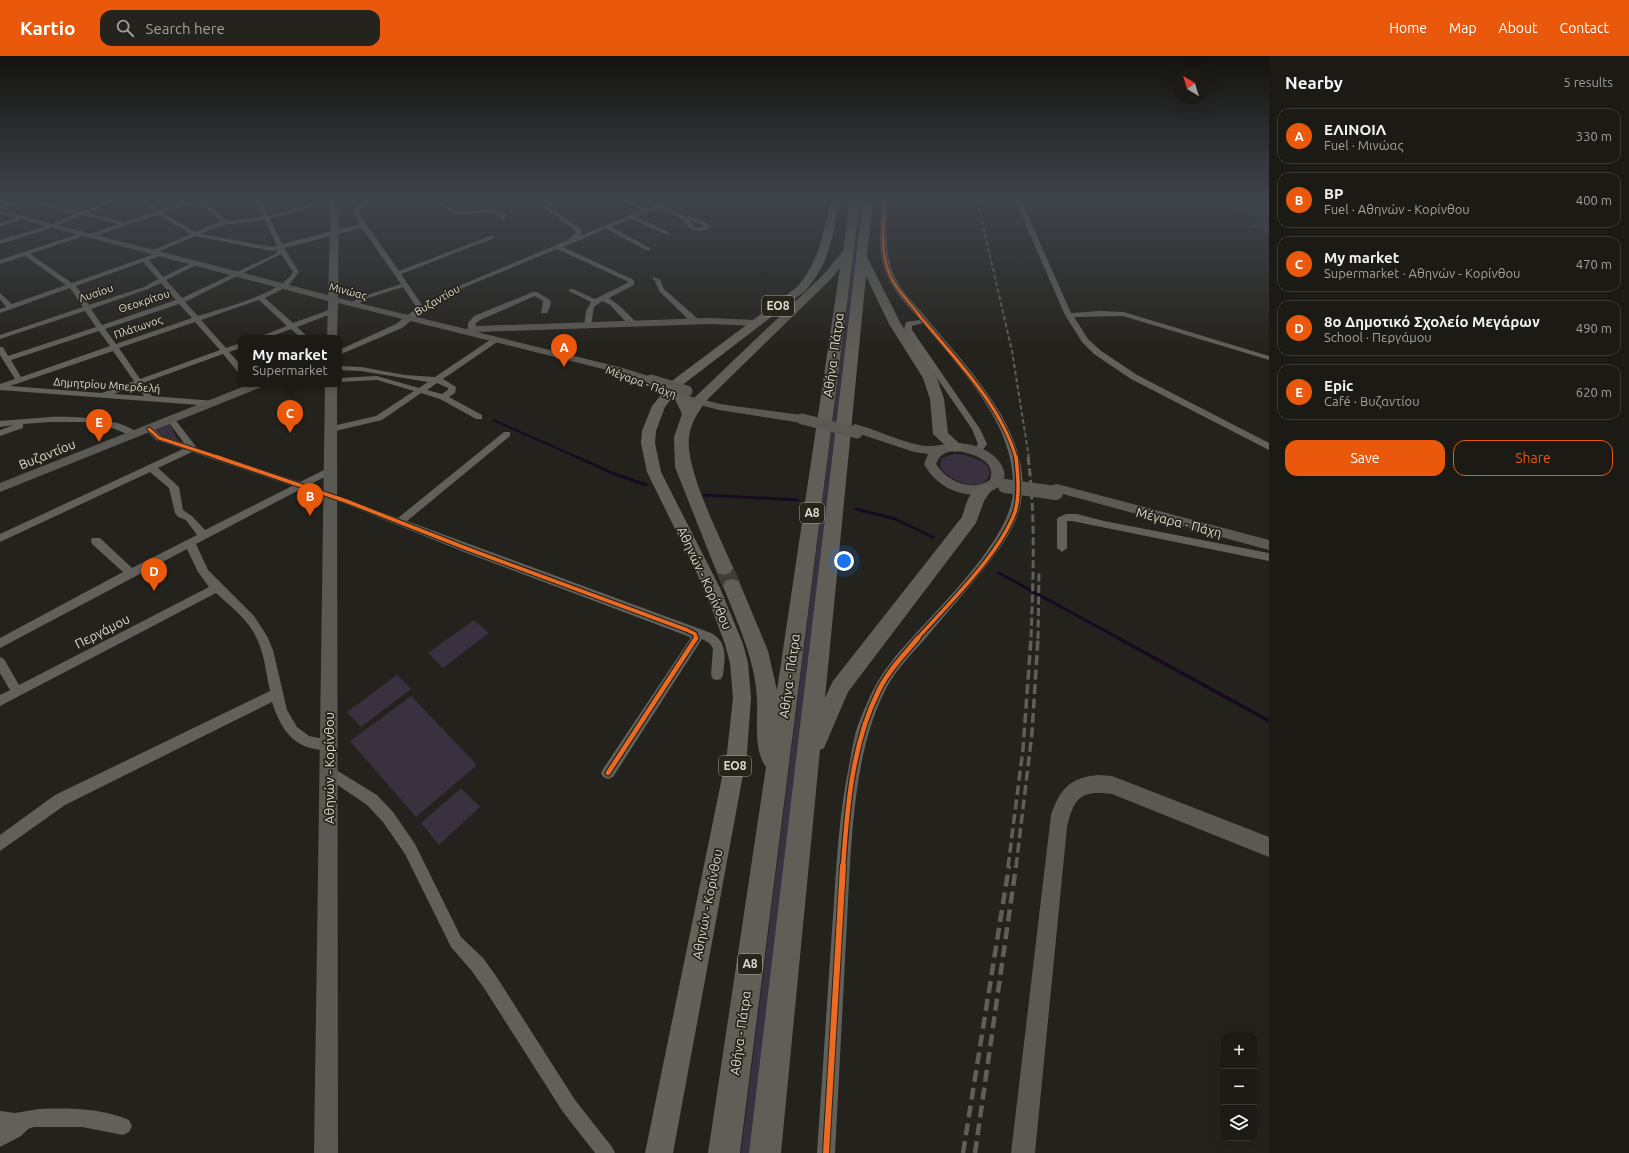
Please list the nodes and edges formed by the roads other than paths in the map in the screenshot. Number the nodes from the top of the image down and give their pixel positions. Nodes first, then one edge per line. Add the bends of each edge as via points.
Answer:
1 (9, 251) edge
2 (35, 251) edge
3 (149, 251) edge
4 (160, 251) edge
5 (280, 251) edge
6 (283, 251) edge
7 (334, 251) edge
8 (383, 251) edge
9 (458, 251) edge
10 (546, 251) edge
11 (565, 251) edge
12 (824, 251) edge
13 (882, 251) edge
14 (1041, 251) edge
15 (156, 253) junction
16 (26, 254) junction
17 (854, 254) junction
18 (18, 256) junction
19 (145, 260) junction
20 (0, 262) edge
21 (196, 264) junction
22 (237, 274) junction
23 (399, 274) junction
24 (655, 278) dead end
25 (163, 281) junction
26 (406, 284) junction
27 (72, 286) junction
28 (284, 286) junction
29 (571, 290) dead end
30 (0, 295) edge
31 (260, 297) junction
32 (333, 299) junction
33 (181, 301) junction
34 (599, 301) junction
35 (351, 304) junction
36 (10, 307) junction
37 (88, 308) junction
38 (421, 308) junction
39 (0, 311) edge
40 (544, 311) dead end
41 (332, 312) junction
42 (1069, 315) junction
43 (407, 318) junction
44 (195, 319) junction
45 (695, 321) junction
46 (924, 321) junction
47 (632, 323) junction
48 (757, 323) junction
49 (291, 326) junction
50 (587, 326) junction
51 (100, 327) junction
52 (469, 331) junction
53 (268, 335) edge
54 (302, 335) edge
55 (332, 335) edge
56 (0, 337) edge
57 (496, 340) junction
58 (238, 346) edge
59 (114, 347) junction
60 (0, 349) edge
61 (225, 351) junction
62 (342, 351) edge
63 (1269, 358) edge
64 (6, 359) junction
65 (238, 366) edge
66 (597, 366) joint
67 (342, 368) edge
68 (19, 380) junction
69 (342, 380) edge
70 (438, 380) junction
71 (139, 382) junction
72 (251, 387) edge
73 (331, 387) edge
74 (0, 388) edge
75 (421, 391) junction
76 (684, 394) junction
77 (97, 395) junction
78 (443, 397) junction
79 (150, 399) junction
80 (212, 403) junction
81 (696, 404) junction
82 (479, 417) dead end
83 (35, 420) junction
84 (171, 420) junction
85 (0, 424) edge
86 (149, 429) junction
87 (331, 429) junction
88 (856, 431) junction
89 (0, 433) edge
90 (134, 434) junction
91 (507, 434) dead end
92 (955, 447) junction
93 (1269, 447) edge
94 (193, 448) junction
95 (937, 451) junction
96 (977, 452) junction
97 (930, 464) junction
98 (151, 467) junction
99 (998, 469) junction
100 (331, 470) junction
101 (1008, 481) junction
102 (300, 486) junction
103 (0, 488) edge
104 (987, 488) junction
105 (331, 496) junction
106 (399, 522) junction
107 (204, 536) junction
108 (0, 538) edge
109 (96, 540) dead end
110 (190, 543) junction
111 (1269, 545) edge
112 (1062, 548) dead end
113 (1269, 557) edge
114 (131, 573) junction
115 (218, 587) junction
116 (687, 630) junction
117 (0, 643) edge
118 (0, 662) edge
119 (717, 675) dead end
120 (17, 692) junction
121 (276, 694) junction
122 (0, 701) edge
123 (329, 745) junction
124 (807, 760) junction
125 (328, 771) junction
126 (608, 773) dead end
127 (776, 774) junction
128 (2, 840) edge
129 (1269, 847) edge
130 (0, 1120) edge
131 (23, 1121) junction
132 (123, 1126) dead end
133 (0, 1138) edge
134 (1023, 1150) edge
135 (326, 1153) edge
136 (606, 1153) edge
137 (659, 1153) edge
138 (724, 1153) edge
139 (765, 1153) edge
140 (826, 1153) edge

1 - 18 street
2 - 16 street
3 - 15 main road, Μινώας
4 - 15 street
5 - 22 street, Θεοκρίτου
6 - 28 street via 296,272
7 - 32 main road
8 - 23 street
9 - 23 street
10 - 38 street, Βυζαντίου via 468,283
11 - 34 street via 632,281 632,284 623,290
12 - 48 main road, Αθηνών - Κορίνθου / ΕΟ8 via 818,269 801,289
13 - 46 street via 894,283
14 - 42 street
15 - 19 street
15 - 21 main road, Μινώας
16 - 18 street
16 - 27 street
17 - 81 highway
17 - 92 highway via 930,378 937,399 942,434
17 - 124 highway, Αθήνα - Πάτρα / Α8
17 - 127 highway, Αθήνα - Πάτρα / Α8
18 - 20 street
19 - 25 street
19 - 27 street
21 - 22 main road, Μινώας
21 - 25 street, Λυσίου
22 - 28 main road, Μινώας
22 - 33 street, Θεοκρίτου
23 - 26 street
24 - 45 street via 661,290
25 - 33 street
25 - 37 street, Λυσίου
26 - 35 street
26 - 38 street
27 - 36 street
27 - 37 street
28 - 31 street, Πλάτωνος
28 - 32 main road, Μινώας
29 - 34 street
30 - 36 street
31 - 44 street, Πλάτωνος
31 - 49 street
32 - 35 main road, Μινώας
32 - 41 main road
33 - 44 street
33 - 51 street, Θεοκρίτου
34 - 47 street via 609,300 616,304
34 - 50 street via 591,308
35 - 41 main road
35 - 43 main road, Μινώας
36 - 39 street
37 - 51 street
37 - 56 street, Λυσίου
38 - 43 street, Βυζαντίου
40 - 52 street via 546,300 535,293 477,318
41 - 49 street
41 - 55 main road
42 - 63 street via 1128,315
42 - 93 street via 1085,340 1115,365
43 - 52 main road, Μινώας
43 - 62 street, Βυζαντίου via 399,326
44 - 59 street, Πλάτωνος
44 - 61 street
45 - 47 main road
45 - 48 main road
46 - 96 street via 909,324 908,330 976,429 983,444
46 - 140 street via 991,404 1000,420 1016,458 1018,492 1015,511 1003,537 895,665 878,691 863,729 845,836
47 - 50 main road
48 - 137 main road, Αθηνών - Κορίνθου / ΕΟ8 via 677,383 659,406 649,431 648,443 654,472 729,626 739,663 742,698 737,753
49 - 53 street
49 - 54 street
50 - 52 main road
51 - 59 street
51 - 64 street, Θεοκρίτου
52 - 57 main road, Μινώας
57 - 66 main road, Μινώας
57 - 70 street
58 - 61 street
59 - 68 street, Πλάτωνος
59 - 71 street
60 - 64 street
61 - 65 street
61 - 71 street
64 - 68 street
66 - 76 main road, Μέγαρα - Πάχη
67 - 70 street
68 - 74 street, Πλάτωνος
69 - 75 street via 377,378
70 - 75 street
70 - 78 street via 452,387 452,391
71 - 77 street
71 - 79 street
72 - 80 main road, Βυζαντίου
73 - 87 main road, Αθηνών - Κορίνθου
74 - 77 street, Δημητρίου Μπερδελή
75 - 78 street
75 - 87 street via 379,418
76 - 81 main road, Μέγαρα - Πάχη
76 - 81 highway via 685,403
77 - 79 street, Δημητρίου Μπερδελή
78 - 82 street
79 - 80 street, Δημητρίου Μπερδελή
80 - 84 main road, Βυζαντίου
81 - 88 main road, Μέγαρα - Πάχη, bridge via 802,417
81 - 127 highway via 681,435 683,467 758,651 766,684 768,737
83 - 85 street
83 - 89 street
83 - 90 street via 101,422
84 - 86 main road, Βυζαντίου
84 - 94 street
86 - 90 main road, Βυζαντίου
86 - 94 street via 159,438
87 - 100 main road, Αθηνών - Κορίνθου
88 - 95 main road, Μέγαρα - Πάχη via 918,449
88 - 97 main road, Μέγαρα - Πάχη
90 - 103 main road, Βυζαντίου
91 - 106 street
92 - 95 main road
92 - 96 main road
94 - 98 street
94 - 102 street
95 - 97 main road
96 - 99 main road via 992,461
97 - 104 main road via 938,476 950,484 965,489
98 - 107 street via 174,487 178,511 189,518
98 - 108 street
99 - 101 main road, Μέγαρα - Πάχη
99 - 104 main road via 996,482
100 - 102 street
100 - 105 main road, Αθηνών - Κορίνθου
101 - 104 main road, Μέγαρα - Πάχη
101 - 111 main road, Μέγαρα - Πάχη, bridge via 1089,498
102 - 105 street
102 - 107 street
104 - 124 highway via 976,500 970,519 840,687
105 - 106 street
105 - 123 main road, Αθηνών - Κορίνθου
106 - 116 street
107 - 110 street
109 - 114 street
110 - 114 street
110 - 115 street via 199,566
112 - 113 street via 1062,519 1069,517
114 - 117 street
115 - 120 street, Περγάμου
115 - 121 street via 242,609 258,630 267,651
116 - 119 street via 716,641 720,651
116 - 126 street via 694,634 696,640
118 - 120 street
120 - 122 street, Περγάμου
121 - 123 street via 294,732 313,744
121 - 128 street via 60,800
123 - 125 main road, Αθηνών - Κορίνθου
124 - 139 highway, Αθήνα - Πάτρα / Α8
125 - 135 main road, Αθηνών - Κορίνθου
125 - 136 street via 372,800 388,817 410,849 456,942 490,982 564,1100
127 - 138 highway, Αθήνα - Πάτρα / Α8
129 - 134 main road via 1112,785 1093,783 1078,787 1072,792 1063,804 1058,827
130 - 131 street via 9,1124
131 - 132 street via 39,1118 66,1119
131 - 133 street via 15,1130

